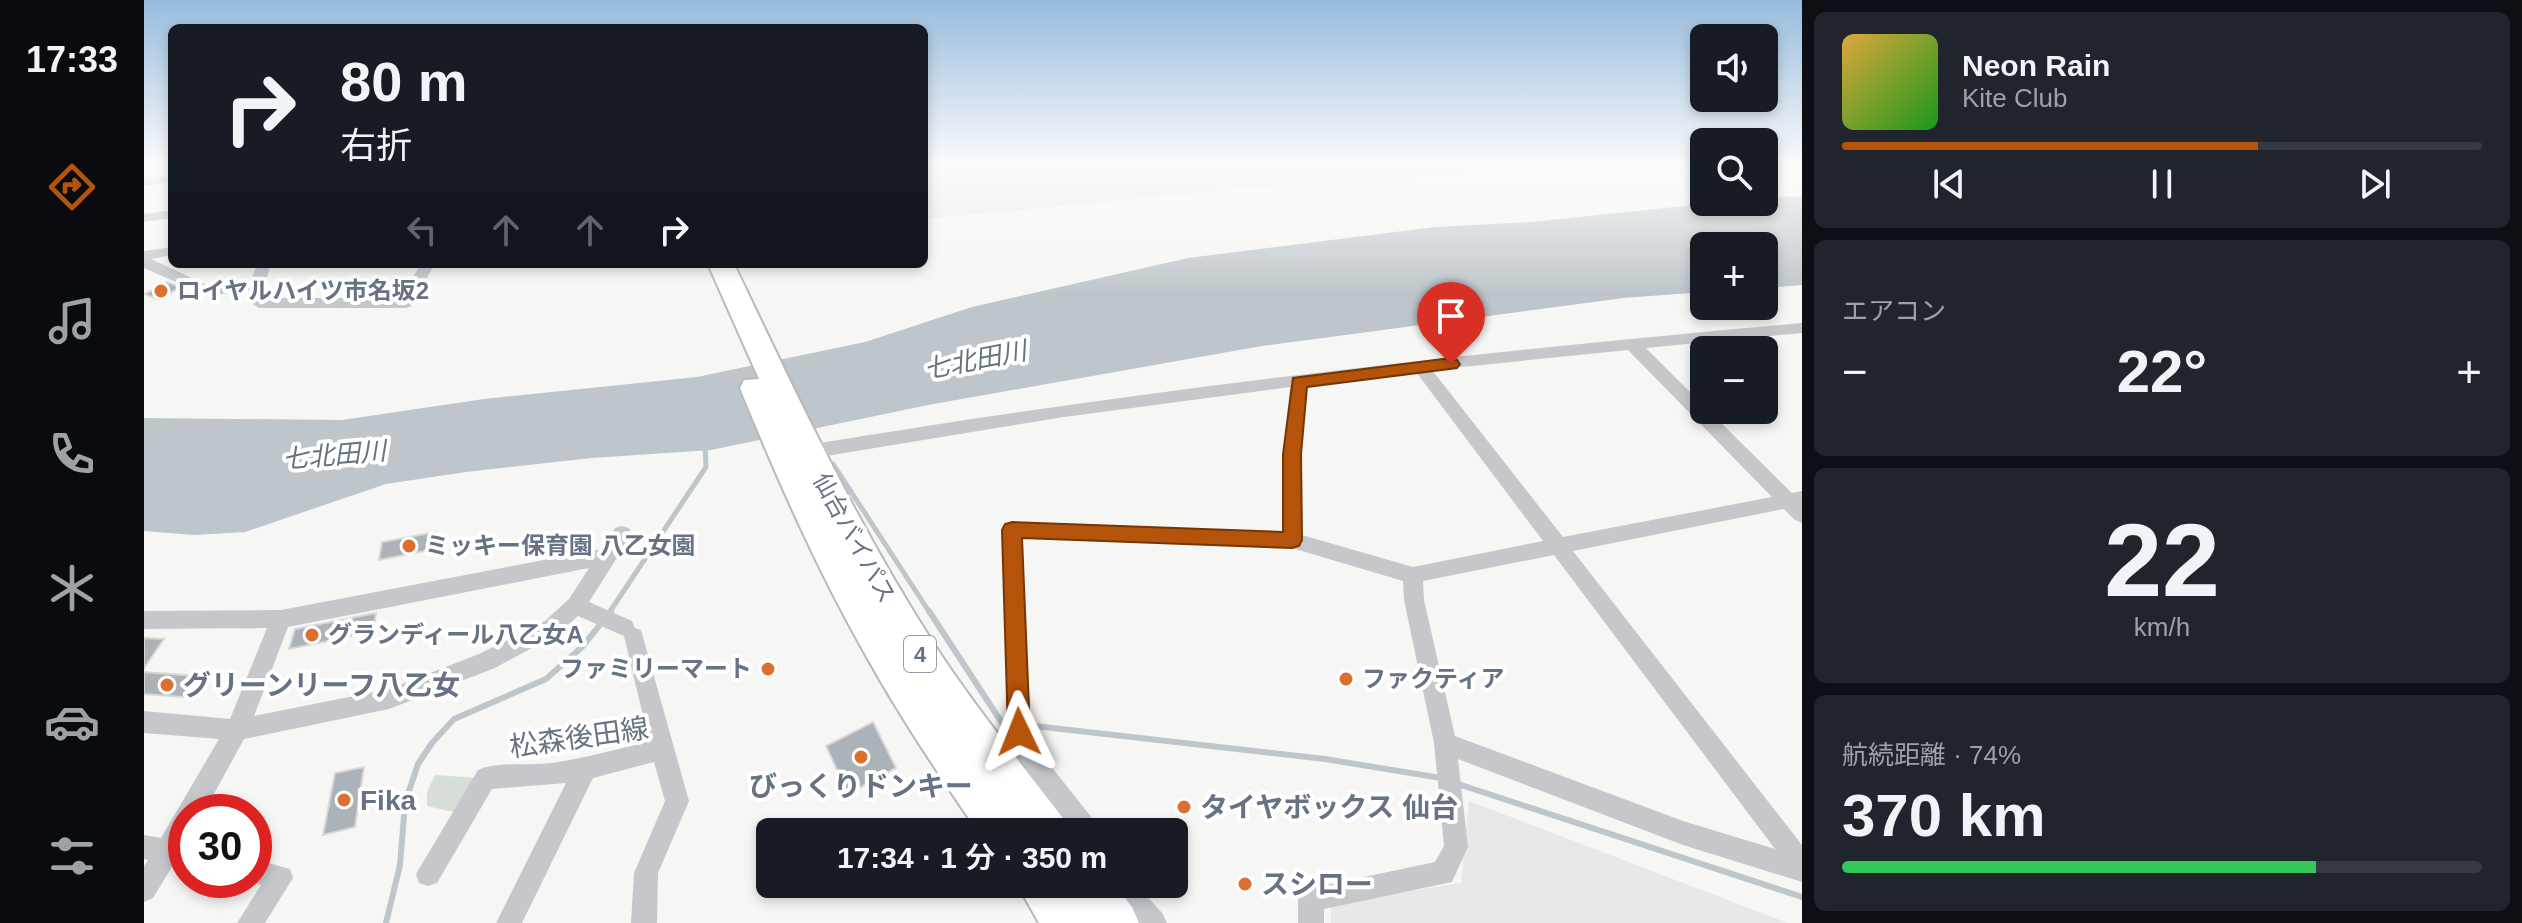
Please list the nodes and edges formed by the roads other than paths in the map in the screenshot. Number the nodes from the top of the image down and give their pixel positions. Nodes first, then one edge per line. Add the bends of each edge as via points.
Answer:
1 (168, 215) edge
2 (144, 218) edge
3 (168, 252) edge
4 (144, 256) edge
5 (144, 262) edge
6 (263, 268) edge
7 (426, 268) edge
8 (704, 268) edge
9 (723, 268) edge
10 (257, 284) junction
11 (1802, 328) edge
12 (1631, 343) junction
13 (1421, 367) junction
14 (1299, 382) junction
15 (807, 461) junction
16 (1797, 505) edge
17 (622, 534) dead end
18 (1292, 540) junction
19 (1556, 545) junction
20 (608, 556) junction
21 (1413, 575) junction
22 (281, 619) junction
23 (144, 620) edge
24 (609, 621) junction
25 (144, 722) edge
26 (237, 730) junction
27 (1445, 748) junction
28 (662, 749) junction
29 (585, 769) junction
30 (201, 794) edge
31 (994, 818) edge
32 (1037, 818) edge
33 (1076, 818) edge
34 (144, 847) edge
35 (168, 851) edge
36 (168, 864) edge
37 (1802, 867) edge
38 (428, 874) dead end
39 (272, 876) edge
40 (144, 889) edge
41 (272, 891) edge
42 (267, 898) edge
43 (1098, 899) edge
44 (250, 923) edge
45 (509, 923) edge
46 (644, 923) edge
47 (1154, 923) edge
48 (1311, 923) edge

1 - 2 street
3 - 4 street
5 - 10 street via 207,291
6 - 10 street
7 - 10 street via 405,303 259,303
8 - 15 highway, 仙台バイパス / 4
9 - 15 highway, 仙台バイパス / 4
11 - 12 street
12 - 13 street
12 - 16 street
13 - 14 street
13 - 19 street
14 - 15 street via 1102,406
14 - 18 street
15 - 31 highway, 仙台バイパス / 4 via 847,585 897,673
15 - 32 highway, 仙台バイパス / 4 via 921,656
16 - 19 street
17 - 20 street
18 - 21 street
18 - 33 street via 1012,530 1020,745
19 - 21 street
19 - 37 street
20 - 22 street
20 - 24 street
21 - 27 street
22 - 23 street
22 - 26 street
24 - 26 street via 552,627 487,661 389,699
24 - 28 street
25 - 26 street
26 - 30 street
27 - 37 street via 1683,833
27 - 48 street via 1456,847 1443,873 1311,899
28 - 29 street, 松森後田線
28 - 46 street, 松森後田線 via 677,801 646,873
29 - 38 street, 松森後田線 via 520,779 486,778
29 - 45 street
34 - 35 street
36 - 40 street
39 - 41 street via 281,878
42 - 44 street
43 - 47 street

